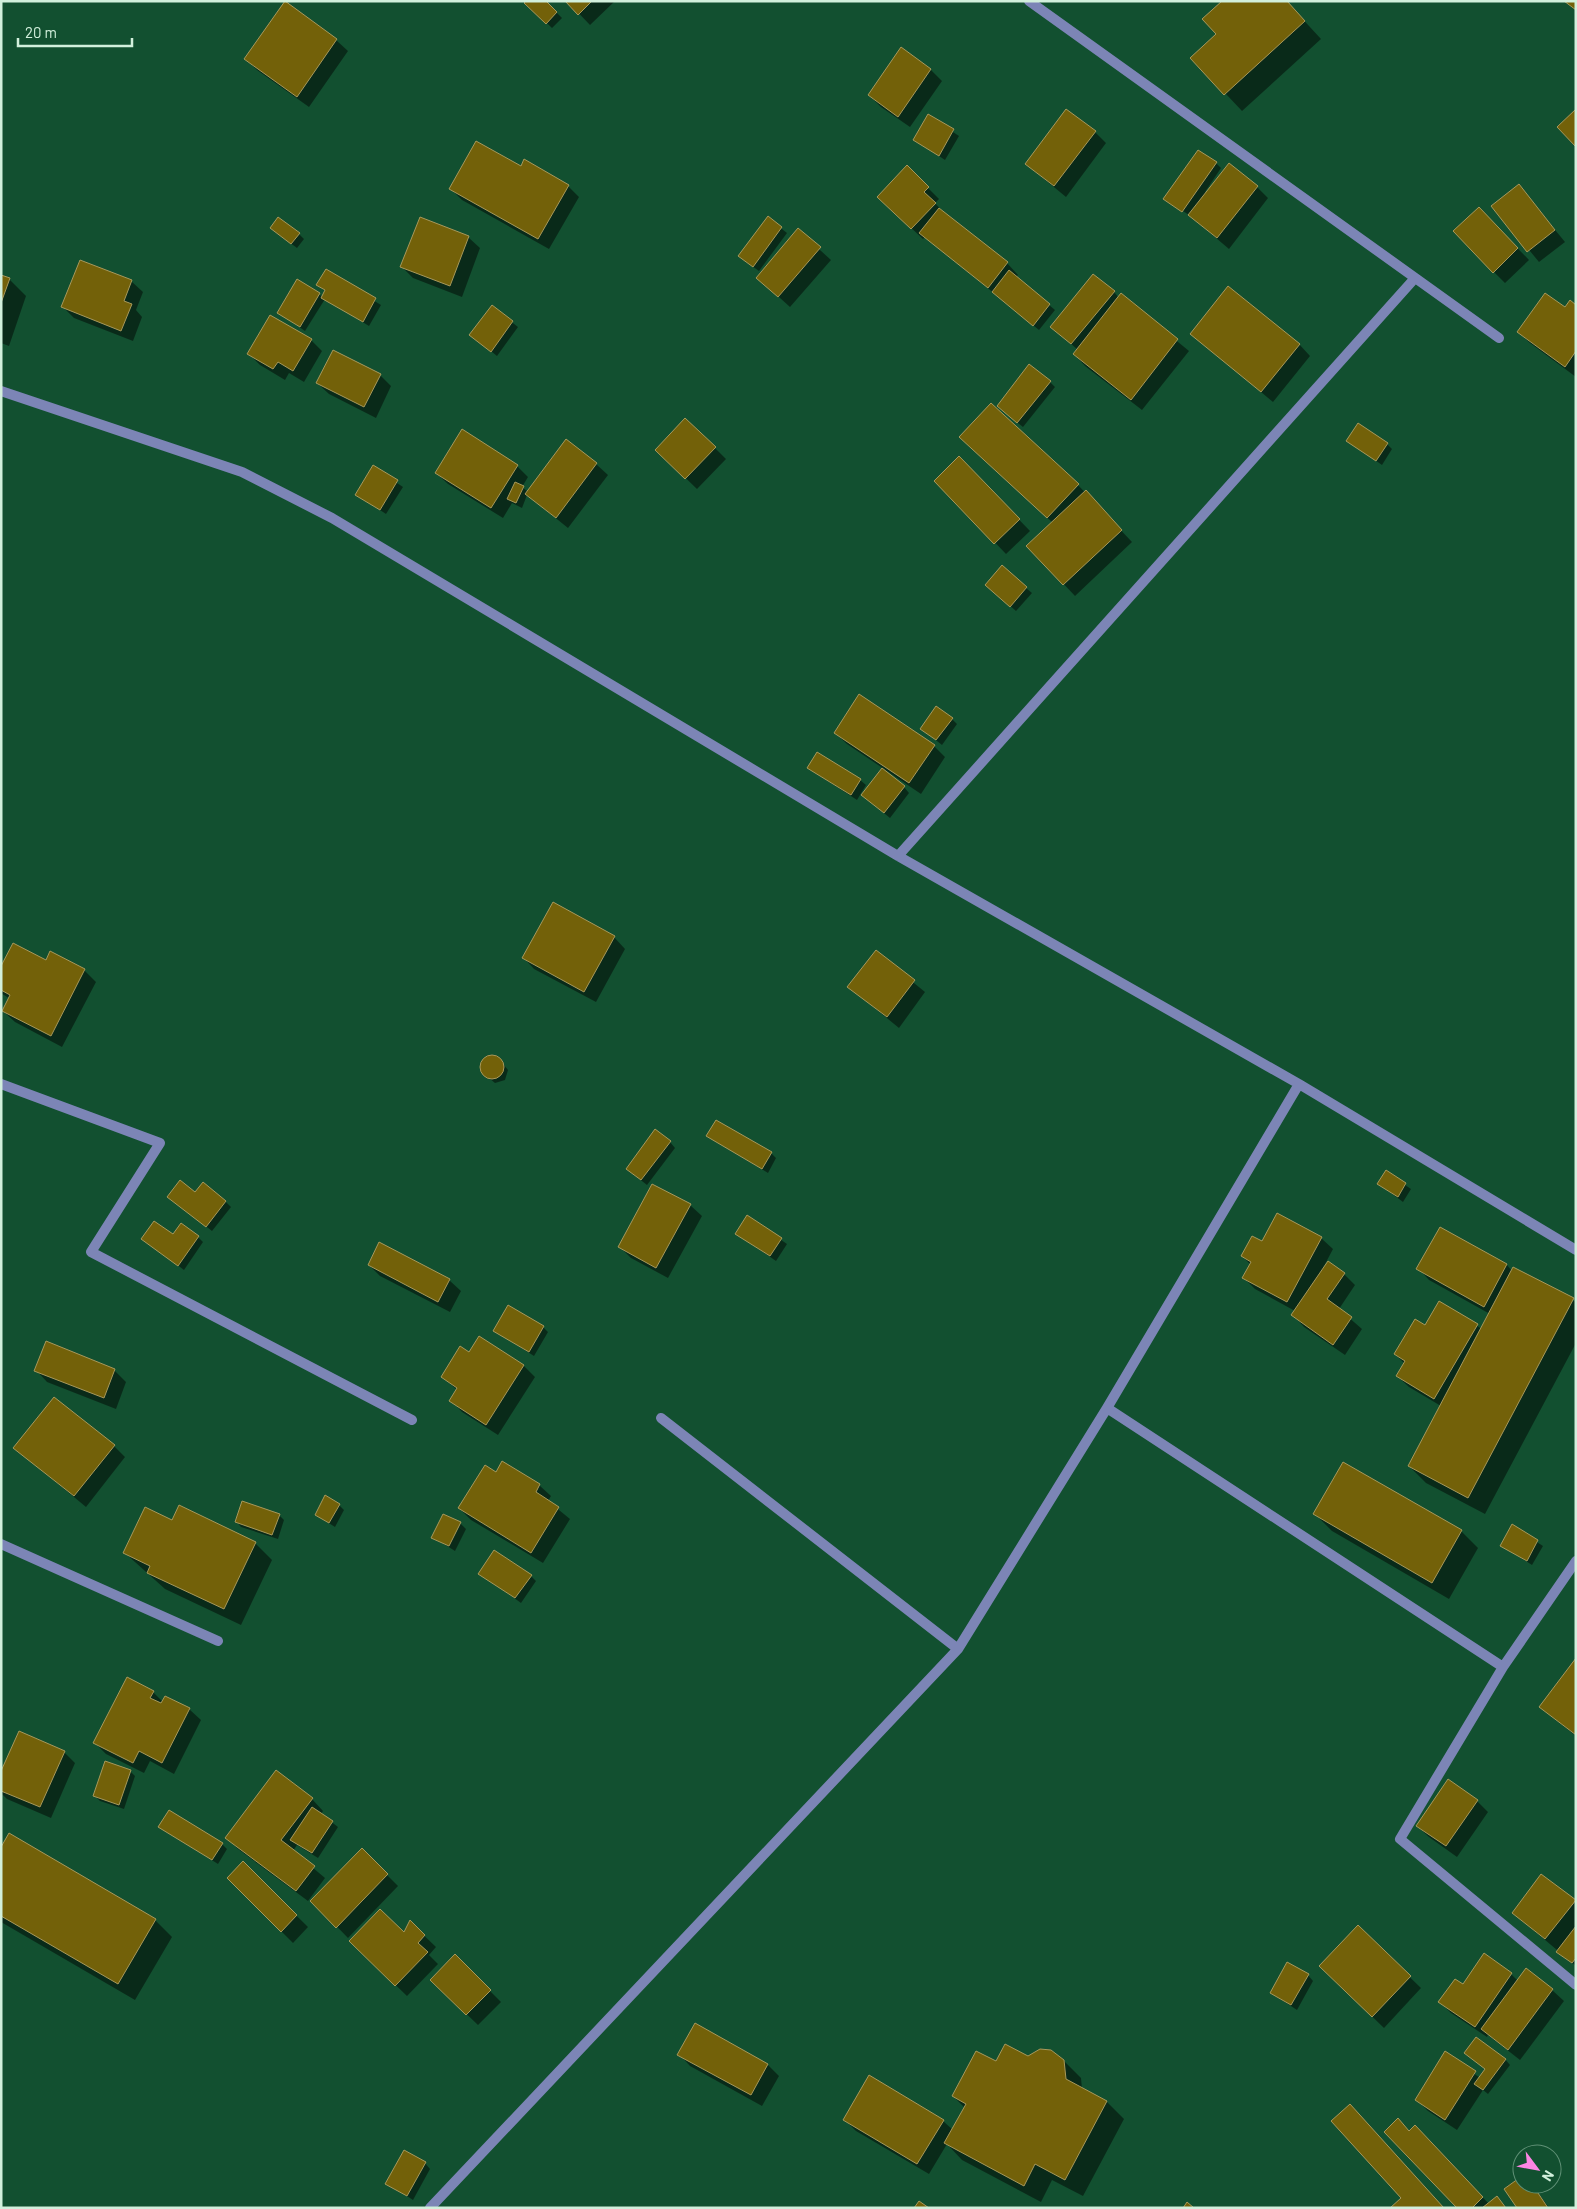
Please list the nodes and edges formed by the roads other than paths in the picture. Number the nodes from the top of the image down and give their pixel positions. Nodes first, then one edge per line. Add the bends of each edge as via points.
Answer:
1 (1029, 1) edge
2 (1416, 278) junction
3 (1499, 338) dead end
4 (1, 391) edge
5 (898, 856) junction
6 (1, 1084) edge
7 (1298, 1084) junction
8 (1576, 1250) edge
9 (1107, 1408) junction
10 (661, 1418) dead end
11 (412, 1420) dead end
12 (1, 1544) edge
13 (1576, 1561) edge
14 (218, 1641) dead end
15 (958, 1649) junction
16 (1503, 1667) junction
17 (1576, 1985) edge
18 (430, 2208) edge

1 - 2 street
2 - 3 street
2 - 5 street
4 - 5 street via 242,472 332,518
5 - 7 street
6 - 11 street via 160,1142 91,1252
7 - 8 street
7 - 9 street
9 - 15 street
9 - 16 street
10 - 15 street
12 - 14 street
13 - 16 street
15 - 18 street
16 - 17 street via 1400,1839

